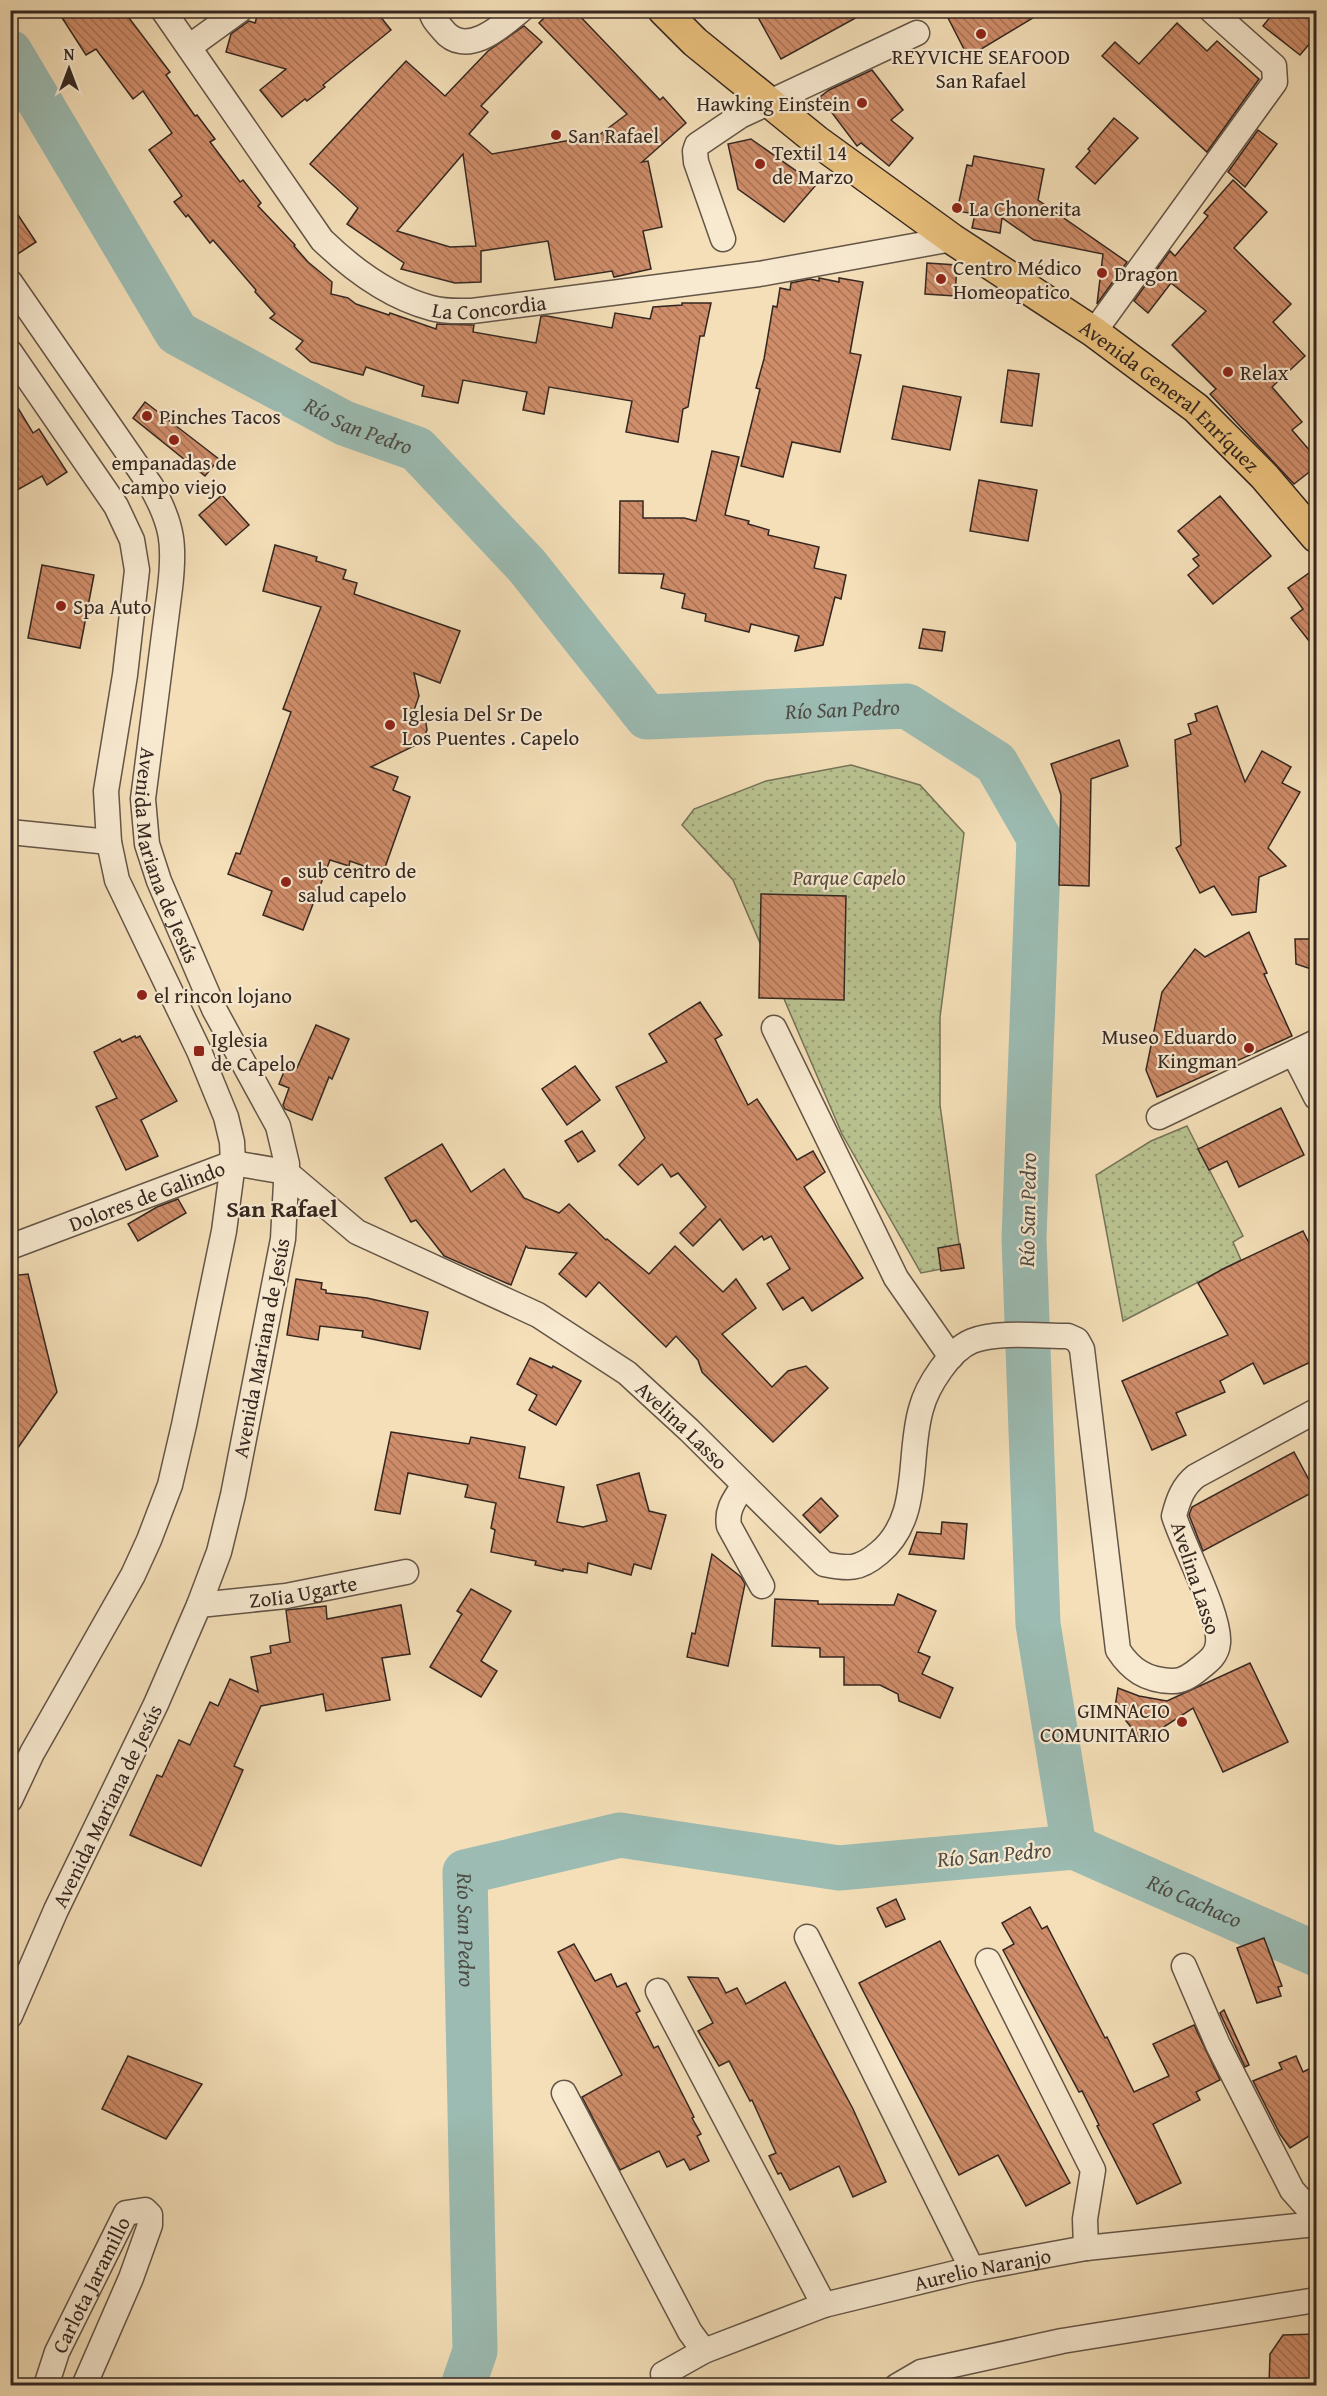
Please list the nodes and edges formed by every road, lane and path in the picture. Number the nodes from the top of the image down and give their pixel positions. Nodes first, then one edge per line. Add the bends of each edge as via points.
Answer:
1 (163, 10) edge
2 (240, 10) edge
3 (431, 10) edge
4 (521, 10) edge
5 (663, 10) edge
6 (1211, 10) edge
7 (917, 33) dead end
8 (189, 47) junction
9 (771, 102) junction
10 (723, 239) dead end
11 (952, 239) junction
12 (10, 282) edge
13 (1094, 332) junction
14 (10, 352) edge
15 (171, 528) junction
16 (1317, 537) edge
17 (132, 540) junction
18 (10, 831) edge
19 (109, 842) junction
20 (774, 1028) dead end
21 (1317, 1042) edge
22 (1294, 1054) junction
23 (1317, 1097) edge
24 (1159, 1117) dead end
25 (233, 1163) junction
26 (286, 1172) junction
27 (10, 1247) edge
28 (951, 1357) junction
29 (1317, 1411) edge
30 (744, 1485) junction
31 (406, 1572) dead end
32 (762, 1586) dead end
33 (199, 1605) junction
34 (10, 1800) edge
35 (807, 1937) dead end
36 (988, 1961) dead end
37 (1184, 1966) dead end
38 (658, 1991) dead end
39 (10, 2016) edge
40 (564, 2093) dead end
41 (1317, 2217) edge
42 (1317, 2224) edge
43 (1086, 2248) junction
44 (972, 2269) junction
45 (1317, 2300) edge
46 (824, 2305) junction
47 (704, 2351) junction
48 (663, 2374) dead end
49 (46, 2385) edge
50 (84, 2385) edge
51 (897, 2385) edge

1 - 8 street, La Concordia
2 - 8 street
3 - 4 street via 449,37 466,42 491,35
5 - 9 main road, Avenida General Enríquez via 695,42
6 - 13 street via 1274,66 1275,82
7 - 9 street
8 - 11 street, La Concordia via 322,240 385,289 431,308 472,311 759,274
9 - 10 street via 740,116 694,151
9 - 11 main road, Avenida General Enríquez
11 - 13 main road, Avenida General Enríquez
12 - 15 street, Avenida Mariana de Jesús via 151,486
13 - 16 main road, Avenida General Enríquez via 1196,408 1264,476
14 - 17 street, Avenida Mariana de Jesús via 116,506
15 - 17 street
15 - 26 street, Avenida Mariana de Jesús via 170,588 142,799 147,844 214,1009 278,1126
17 - 19 street, Avenida Mariana de Jesús via 137,570 126,675 106,791
18 - 19 street
19 - 25 street, Avenida Mariana de Jesús via 117,880 199,1051 226,1117
20 - 28 street via 896,1278
21 - 22 street
22 - 23 street
22 - 24 street
25 - 26 street, Dolores de Galindo
25 - 27 street, Dolores de Galindo
25 - 34 street, Avenida Mariana de Jesús via 224,1231 170,1485 133,1575 32,1753
26 - 30 street, Avelina Lasso via 357,1232 538,1315 627,1373
26 - 33 street, Avenida Mariana de Jesús via 283,1239 236,1484 219,1552
28 - 29 street, Avelina Lasso via 971,1341 993,1336 1068,1336 1077,1340 1082,1349 1118,1650 1129,1667 1161,1681 1178,1682 1195,1672 1213,1658 1218,1642 1212,1612 1174,1516 1188,1482
28 - 30 street, Avelina Lasso via 935,1377 921,1408 907,1512 891,1542 868,1562 849,1569 824,1564
30 - 32 street via 727,1516
31 - 33 street, ZoIia Ugarte via 286,1596
33 - 39 street, Avenida Mariana de Jesús
35 - 44 street
36 - 43 street via 1093,2170 1084,2219
37 - 41 street via 1218,2045 1292,2190
38 - 46 street
40 - 47 street via 690,2332
42 - 43 street, Aurelio Naranjo
43 - 44 street, Aurelio Naranjo
44 - 46 street, Aurelio Naranjo
45 - 51 street via 1062,2341 921,2372
46 - 47 street, Aurelio Naranjo
47 - 48 street, Aurelio Naranjo
49 - 50 street, Carlota Jaramillo via 57,2352 126,2213 145,2211 150,2216 150,2225

